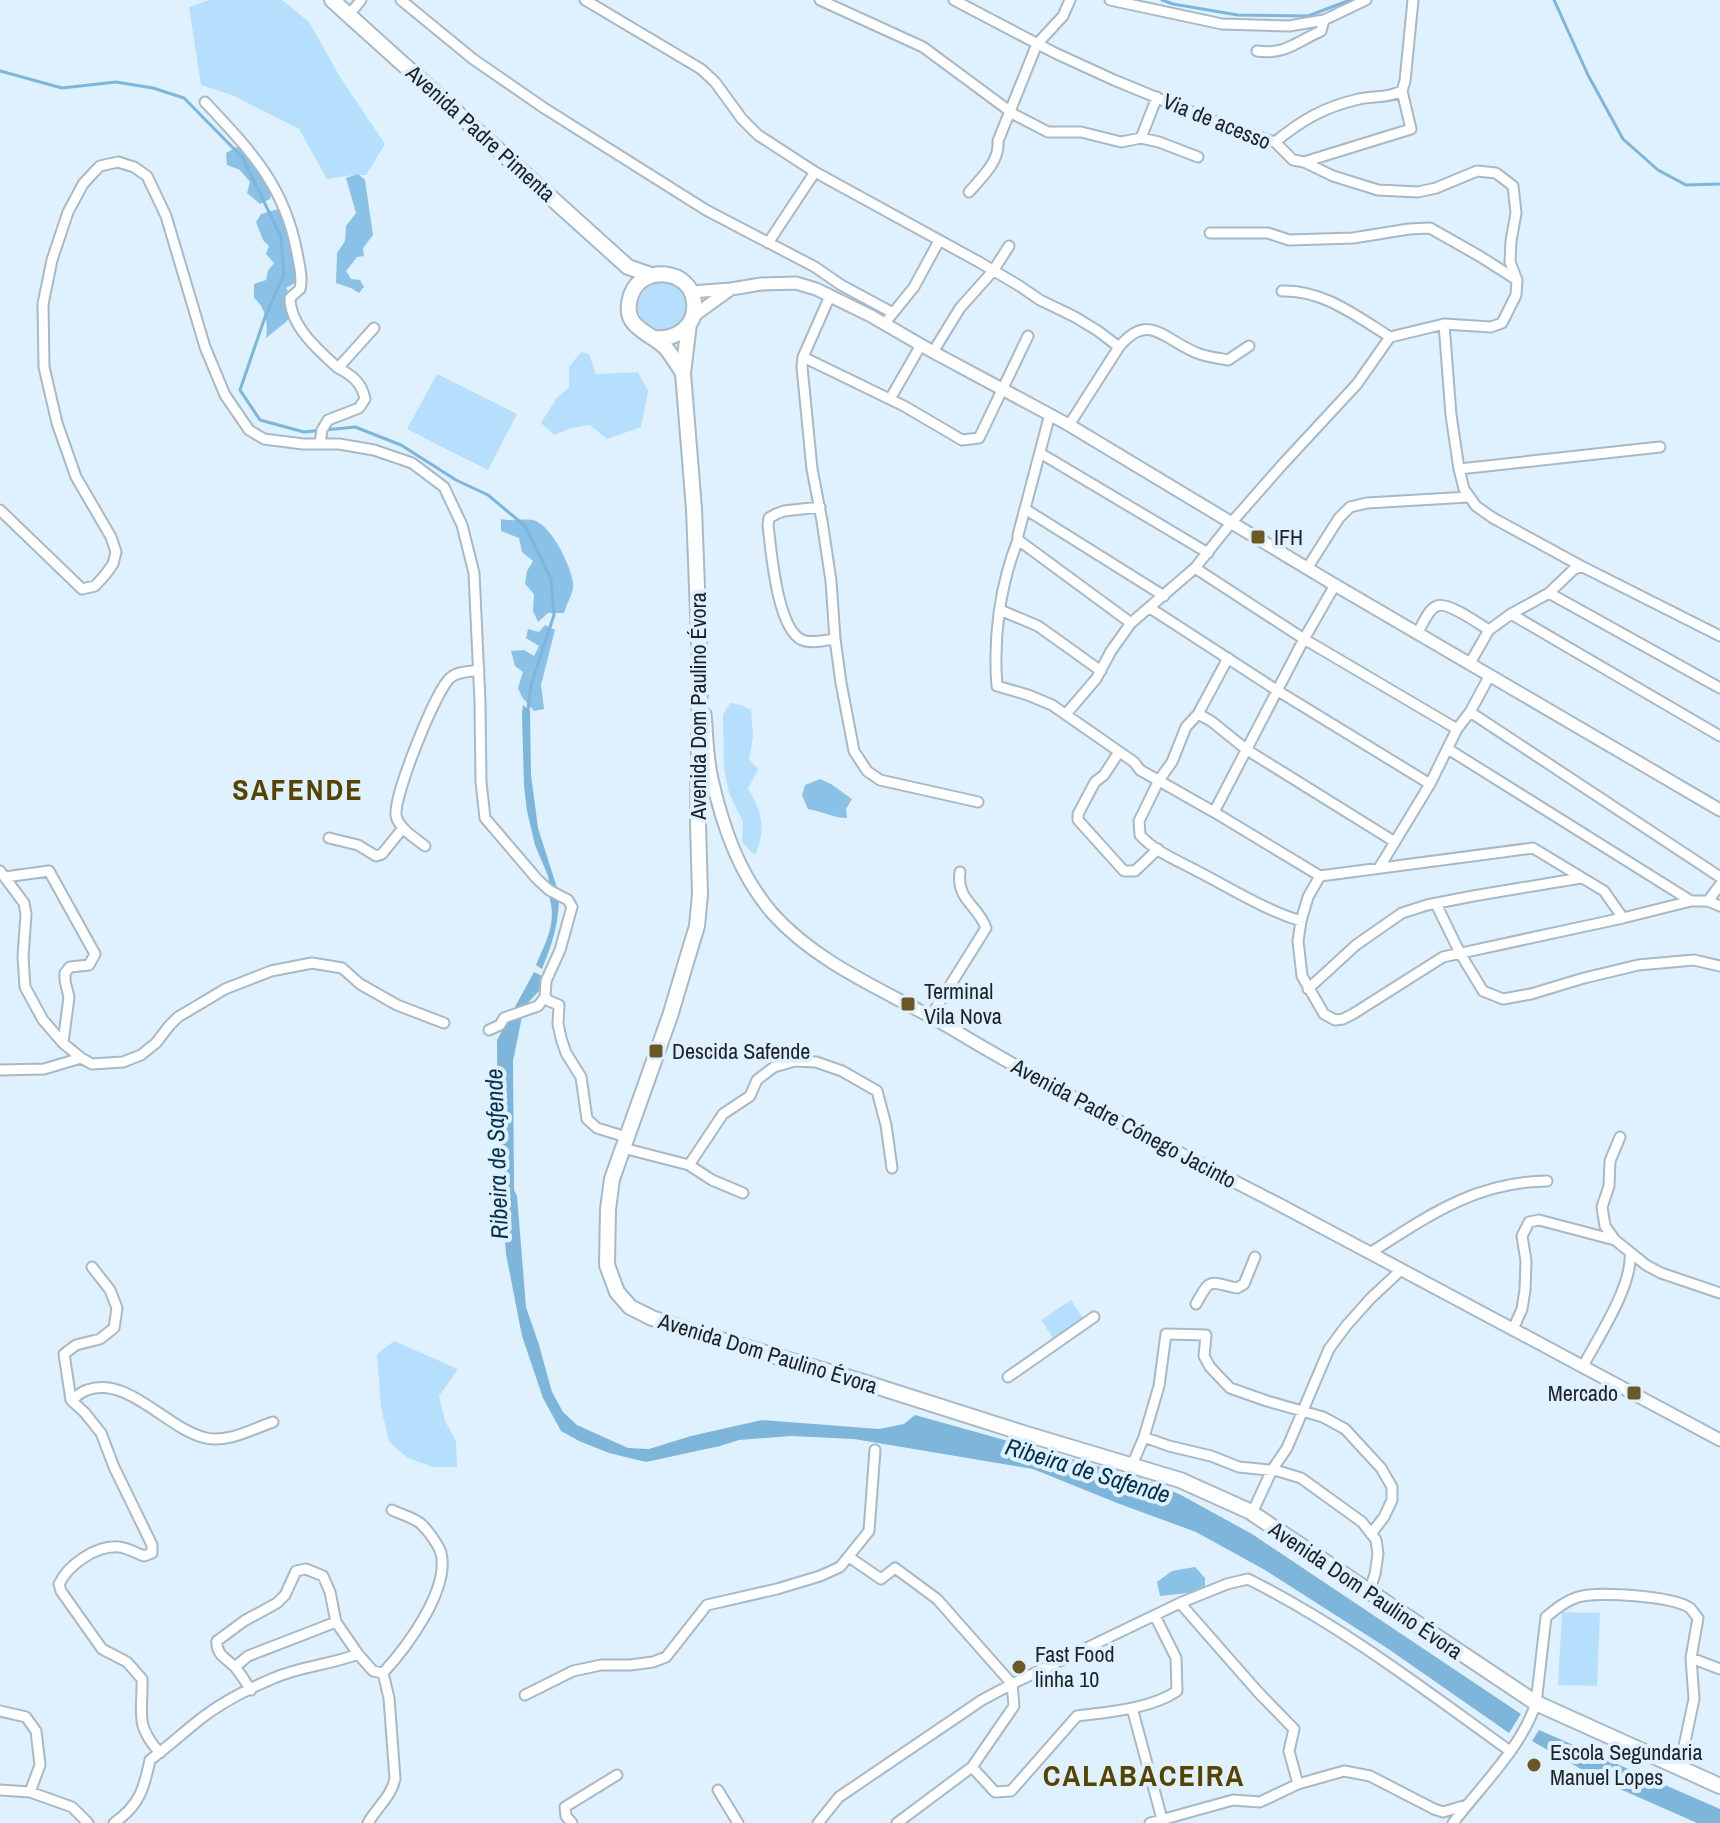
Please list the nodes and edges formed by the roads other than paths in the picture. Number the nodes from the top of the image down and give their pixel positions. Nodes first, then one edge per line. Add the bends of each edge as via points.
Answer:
1 (332, 0) edge
2 (361, 0) edge
3 (401, 0) edge
4 (585, 0) edge
5 (820, 0) edge
6 (954, 0) edge
7 (1070, 0) edge
8 (1110, 0) edge
9 (1366, 0) edge
10 (1413, 0) edge
11 (349, 15) junction
12 (1324, 20) junction
13 (1037, 44) junction
14 (1257, 51) dead end
15 (1402, 91) junction
16 (1157, 97) junction
17 (205, 102) dead end
18 (1009, 111) junction
19 (1141, 138) junction
20 (1275, 142) junction
21 (1198, 157) dead end
22 (1304, 162) junction
23 (815, 172) junction
24 (969, 192) dead end
25 (1210, 233) dead end
26 (939, 241) junction
27 (768, 243) junction
28 (1009, 246) dead end
29 (628, 267) junction
30 (993, 271) junction
31 (651, 275) junction
32 (1517, 280) junction
33 (635, 287) junction
34 (731, 289) junction
35 (1282, 291) dead end
36 (691, 292) junction
37 (830, 296) junction
38 (893, 313) junction
39 (690, 321) junction
40 (884, 324) junction
41 (1444, 324) junction
42 (374, 328) dead end
43 (1028, 336) dead end
44 (1390, 337) junction
45 (654, 338) junction
46 (921, 345) junction
47 (1249, 346) dead end
48 (1119, 347) junction
49 (933, 352) junction
50 (803, 357) junction
51 (338, 368) junction
52 (683, 373) junction
53 (1003, 391) junction
54 (890, 399) junction
55 (1050, 414) junction
56 (1069, 425) junction
57 (320, 444) junction
58 (1660, 447) dead end
59 (1040, 453) junction
60 (1459, 469) junction
61 (1469, 497) junction
62 (820, 507) junction
63 (1025, 509) junction
64 (0, 510) edge
65 (1231, 523) junction
66 (1018, 540) junction
67 (1208, 553) junction
68 (1581, 566) junction
69 (1308, 567) junction
70 (1195, 568) junction
71 (1335, 585) junction
72 (1549, 593) junction
73 (1164, 596) junction
74 (1150, 608) junction
75 (1000, 610) junction
76 (1511, 614) junction
77 (1131, 623) junction
78 (1489, 630) junction
79 (1418, 632) junction
80 (1720, 636) edge
81 (835, 639) junction
82 (1304, 639) junction
83 (1228, 658) junction
84 (1470, 663) junction
85 (700, 665) junction
86 (479, 670) junction
87 (1101, 671) junction
88 (1490, 675) junction
89 (1720, 688) edge
90 (1278, 691) junction
91 (1470, 712) junction
92 (1066, 714) junction
93 (1198, 714) junction
94 (1457, 729) junction
95 (1720, 736) edge
96 (1448, 749) junction
97 (1247, 750) junction
98 (1119, 752) junction
99 (1159, 780) junction
100 (1430, 784) junction
101 (978, 802) dead end
102 (1720, 810) edge
103 (1214, 812) junction
104 (403, 828) junction
105 (329, 838) dead end
106 (1395, 842) junction
107 (425, 846) dead end
108 (1158, 849) junction
109 (1379, 868) junction
110 (960, 872) dead end
111 (3, 874) edge
112 (1320, 876) junction
113 (1720, 877) edge
114 (1581, 878) junction
115 (1720, 885) edge
116 (1691, 901) junction
117 (1708, 901) junction
118 (1436, 904) junction
119 (1720, 906) edge
120 (1623, 918) junction
121 (1301, 921) junction
122 (1460, 953) junction
123 (1720, 966) edge
124 (1308, 989) junction
125 (545, 997) junction
126 (931, 1016) junction
127 (444, 1023) dead end
128 (489, 1030) dead end
129 (63, 1043) junction
130 (81, 1058) junction
131 (0, 1070) edge
132 (1620, 1137) dead end
133 (624, 1143) junction
134 (689, 1165) junction
135 (892, 1168) dead end
136 (1547, 1181) dead end
137 (743, 1193) dead end
138 (1615, 1240) junction
139 (1370, 1253) junction
140 (1630, 1253) junction
141 (1255, 1257) dead end
142 (92, 1267) dead end
143 (1401, 1270) junction
144 (1720, 1293) edge
145 (1196, 1304) dead end
146 (1094, 1317) dead end
147 (1513, 1329) junction
148 (1583, 1366) junction
149 (1008, 1377) dead end
150 (71, 1400) junction
151 (1303, 1412) junction
152 (273, 1422) dead end
153 (1144, 1437) junction
154 (1720, 1440) edge
155 (875, 1450) dead end
156 (1132, 1465) junction
157 (1272, 1470) junction
158 (392, 1510) dead end
159 (1252, 1513) junction
160 (1371, 1534) junction
161 (849, 1557) junction
162 (1369, 1592) junction
163 (1180, 1603) junction
164 (1155, 1616) junction
165 (336, 1622) junction
166 (358, 1654) junction
167 (1691, 1658) junction
168 (235, 1667) junction
169 (1720, 1669) edge
170 (383, 1673) junction
171 (1012, 1684) junction
172 (251, 1690) junction
173 (525, 1695) dead end
174 (1132, 1708) junction
175 (1534, 1709) junction
176 (0, 1711) edge
177 (1510, 1751) junction
178 (160, 1753) junction
179 (972, 1767) junction
180 (1676, 1767) junction
181 (617, 1775) dead end
182 (1298, 1784) junction
183 (1720, 1786) edge
184 (0, 1790) edge
185 (718, 1790) dead end
186 (30, 1792) junction
187 (1467, 1805) junction
188 (1162, 1819) junction
189 (88, 1823) edge
190 (114, 1823) edge
191 (368, 1823) edge
192 (572, 1823) edge
193 (738, 1823) edge
194 (818, 1823) edge
195 (897, 1823) edge
196 (1150, 1823) edge
197 (1453, 1823) edge

1 - 11 main road, Avenida Padre Pimenta
2 - 11 street
3 - 27 street via 544,108
4 - 23 street via 701,69 758,135
5 - 18 street via 923,47
6 - 13 street, Via de acesso
7 - 13 street
8 - 12 street via 1222,24 1289,26
9 - 12 street
10 - 15 street
11 - 29 main road, Avenida Padre Pimenta
12 - 14 street via 1321,31 1287,49
13 - 16 street, Via de acesso
13 - 18 street
15 - 20 street via 1322,110
15 - 22 street via 1411,129
16 - 19 street
16 - 20 street, Via de acesso
17 - 51 street via 266,171 293,233 301,279 290,304 299,326
18 - 19 street via 1048,132 1081,132 1121,142
18 - 24 street via 999,152
19 - 21 street
20 - 22 street, Via de acesso via 1293,160
22 - 32 street, Via de acesso via 1378,190 1418,192 1477,171 1496,173 1513,186 1516,213 1510,262
23 - 26 street
23 - 27 street
25 - 32 street via 1268,233 1289,240 1430,228
26 - 30 street
26 - 38 street
27 - 38 street
28 - 30 street
29 - 31 main road
29 - 33 main road
30 - 48 street
30 - 49 street via 960,308
31 - 33 main road
31 - 36 main road via 679,278
32 - 41 street, Via de acesso via 1502,323
33 - 45 main road via 631,318
34 - 36 street
34 - 37 street via 796,283
34 - 39 street
35 - 44 street via 1324,299
36 - 39 main road
37 - 40 street
37 - 50 street
38 - 40 street
39 - 45 main road via 675,336
39 - 52 main road, Avenida Dom Paulino Évora
40 - 46 street
41 - 44 street, Via de acesso
41 - 60 street
42 - 51 street
43 - 53 street
44 - 65 street via 1357,384
45 - 52 main road
46 - 49 street
46 - 54 street
47 - 48 street via 1228,360 1196,353 1141,328
48 - 56 street
49 - 53 street
50 - 54 street
50 - 62 street
51 - 57 street via 352,375 365,399 359,408 328,420
52 - 85 main road, Avenida Dom Paulino Évora
53 - 54 street via 979,438 971,440 962,440
53 - 55 street
55 - 56 street
55 - 59 street
56 - 65 street
57 - 64 street via 264,439 249,430 225,395 205,347 166,216 147,176 118,162 100,166 68,212 43,304 44,367 57,423 76,477 111,537 113,564 95,586 82,589
57 - 86 street via 374,450 412,463 444,487 462,525 474,573
58 - 60 street
59 - 63 street
59 - 67 street
60 - 61 street
61 - 68 street via 1493,518
61 - 69 street via 1350,507
62 - 81 street
62 - 81 street via 776,514 768,525 780,605 794,634 807,641
63 - 66 street
63 - 73 street
65 - 67 street
65 - 69 street
66 - 75 street via 1005,574
66 - 77 street
67 - 70 street
68 - 72 street
68 - 80 street
69 - 71 street
70 - 73 street
70 - 82 street
71 - 79 street
71 - 82 street
72 - 76 street
72 - 89 street
73 - 74 street
74 - 77 street
74 - 83 street
75 - 87 street via 1038,626
75 - 92 street via 997,686
76 - 78 street
76 - 95 street
77 - 87 street
78 - 79 street via 1438,605
78 - 84 street
79 - 84 street
81 - 101 street via 854,751 867,771 880,780
82 - 90 street
82 - 94 street
83 - 90 street
83 - 93 street
84 - 88 street
85 - 126 street, Avenida Padre Cónego Jacinto via 711,777 733,852 753,889 790,932 818,954
85 - 133 main road, Avenida Dom Paulino Évora via 697,926
86 - 104 street via 455,674 444,685 398,796 396,812
86 - 125 street via 485,818 537,879 572,907
87 - 92 street
88 - 91 street
88 - 102 street
90 - 97 street
90 - 100 street
91 - 94 street
91 - 113 street
92 - 98 street
93 - 97 street
93 - 99 street
94 - 96 street
96 - 100 street
96 - 116 street
97 - 103 street
97 - 106 street
98 - 99 street
98 - 108 street via 1095,782 1078,820 1124,871 1135,871
99 - 103 street
99 - 108 street via 1139,821 1140,835
100 - 106 street
103 - 112 street
104 - 105 street via 379,856
104 - 107 street
106 - 109 street
108 - 121 street
109 - 112 street
109 - 114 street via 1533,848
110 - 126 street via 962,893 986,928
111 - 129 street via 24,903 25,987
111 - 129 street via 49,871 95,954 89,965 70,967 65,973 69,997
112 - 121 street
114 - 118 street
114 - 120 street via 1604,891
115 - 117 street
116 - 117 street
116 - 120 street
117 - 119 street
118 - 122 street
118 - 124 street via 1402,913 1356,945
120 - 122 street
121 - 124 street via 1298,941
122 - 123 street via 1483,991 1503,999 1638,965 1694,960
122 - 124 street via 1443,957 1343,1019 1324,1014
125 - 128 street via 538,1006 504,1018
125 - 133 street via 559,1005 561,1038 581,1077 587,1119
126 - 139 street, Avenida Padre Cónego Jacinto via 1027,1073
127 - 130 street via 397,1005 342,968 312,963 271,971 225,989 178,1017 141,1055 92,1064
129 - 130 street
130 - 131 street via 44,1069
132 - 138 street via 1602,1207 1605,1226
133 - 134 street
133 - 156 main road, Avenida Dom Paulino Évora via 612,1179 607,1265 617,1292 630,1307 687,1330
134 - 135 street via 723,1114 750,1096 757,1080 774,1067 795,1061 842,1071 877,1091
134 - 137 street
136 - 139 street via 1495,1186 1474,1194
138 - 140 street
138 - 147 street via 1539,1220 1529,1222 1522,1236 1525,1290
139 - 143 street, Avenida Padre Cónego Jacinto
140 - 144 street via 1661,1273
140 - 148 street via 1622,1292
141 - 145 street via 1244,1284 1207,1284
142 - 150 street via 117,1308 114,1328 64,1354
143 - 147 street, Avenida Padre Cónego Jacinto
143 - 151 street via 1329,1349
146 - 149 street
147 - 148 street, Avenida Padre Cónego Jacinto
148 - 154 street, Avenida Padre Cónego Jacinto
150 - 152 street via 89,1389 120,1391 208,1439
150 - 178 street via 101,1433 152,1553 99,1549 71,1568 59,1584 102,1649 127,1662 142,1679 140,1721
151 - 153 street via 1230,1388 1204,1356 1206,1335 1166,1334 1159,1386
151 - 157 street
151 - 160 street via 1345,1429 1392,1487 1392,1500
153 - 156 street
153 - 157 street via 1239,1467
155 - 161 street via 869,1531
156 - 159 main road, Avenida Dom Paulino Évora
157 - 159 street
157 - 160 street via 1301,1478
158 - 170 street via 419,1522 441,1552 442,1570 422,1622
159 - 162 main road, Avenida Dom Paulino Évora
160 - 162 street via 1378,1554
161 - 171 street via 881,1579 895,1568 937,1599
161 - 173 street via 820,1576 707,1605 666,1657 573,1671
162 - 175 main road, Avenida Dom Paulino Évora
163 - 164 street
163 - 177 street via 1248,1579 1384,1661
163 - 182 street via 1294,1729 1289,1751
164 - 171 street
164 - 174 street via 1176,1658 1177,1691
165 - 166 street
165 - 168 street via 248,1656
165 - 168 street via 323,1576 296,1571 277,1603 217,1641 222,1658
166 - 170 street via 373,1671
166 - 172 street via 298,1669
167 - 169 street
167 - 175 street via 1698,1618 1691,1609 1657,1599 1581,1596 1546,1617
167 - 180 street via 1694,1699
168 - 172 street
170 - 191 street via 395,1779 393,1790
171 - 179 street via 1014,1706
171 - 194 street via 839,1797
172 - 178 street via 203,1717
174 - 179 street via 1077,1716 1011,1791 995,1792
174 - 188 street
175 - 177 street
175 - 180 main road, Avenida Dom Paulino Évora
176 - 186 street via 26,1717 36,1731 40,1765
177 - 187 street
178 - 190 street via 150,1760 144,1791
179 - 195 street
180 - 183 main road, Avenida Dom Paulino Évora
181 - 192 street via 565,1807
182 - 187 street via 1344,1771 1370,1776 1443,1812
182 - 188 street via 1260,1802 1233,1800
184 - 186 street
185 - 193 street
186 - 189 street via 72,1807
187 - 197 street
188 - 196 street

